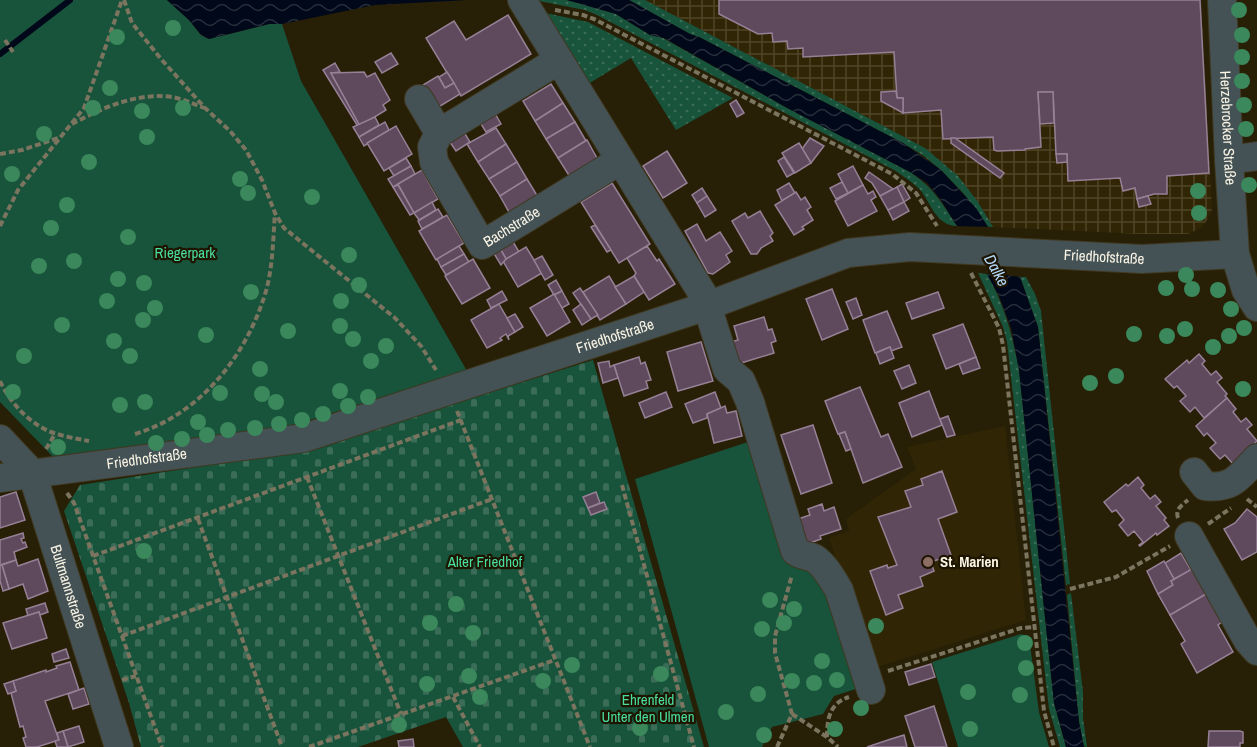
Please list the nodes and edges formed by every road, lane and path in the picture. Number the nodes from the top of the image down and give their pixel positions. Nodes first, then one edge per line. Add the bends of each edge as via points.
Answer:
1 (123, 0) edge
2 (1222, 0) edge
3 (526, 5) edge
4 (5, 41) dead end
5 (13, 52) dead end
6 (559, 60) junction
7 (419, 99) dead end
8 (205, 108) junction
9 (68, 127) junction
10 (439, 133) junction
11 (59, 138) junction
12 (0, 154) edge
13 (1257, 156) edge
14 (1229, 160) junction
15 (620, 161) junction
16 (275, 213) junction
17 (0, 226) edge
18 (962, 250) junction
19 (1235, 254) junction
20 (707, 306) junction
21 (1257, 307) edge
22 (0, 381) edge
23 (449, 391) junction
24 (461, 420) junction
25 (126, 437) dead end
26 (0, 439) edge
27 (99, 441) dead end
28 (1257, 458) edge
29 (41, 472) junction
30 (307, 477) junction
31 (0, 478) edge
32 (1199, 479) joint
33 (622, 485) dead end
34 (492, 499) junction
35 (198, 519) junction
36 (1189, 536) joint
37 (798, 554) junction
38 (338, 555) junction
39 (93, 556) junction
40 (227, 597) junction
41 (1034, 627) junction
42 (122, 636) junction
43 (1257, 651) edge
44 (555, 660) junction
45 (869, 683) junction
46 (453, 697) junction
47 (400, 714) junction
48 (792, 714) junction
49 (827, 737) junction
50 (119, 747) edge
51 (162, 747) edge
52 (282, 747) edge
53 (309, 747) edge
54 (480, 747) edge
55 (590, 747) edge
56 (694, 747) edge
57 (777, 747) edge
58 (838, 747) edge
59 (1054, 747) edge

1 - 8 path via 132,23
1 - 9 path via 84,108
2 - 14 street, Herzebrocker Straße
3 - 6 street
3 - 18 path via 594,19 892,174 916,193
4 - 5 path
6 - 10 street
6 - 15 street
7 - 10 street
8 - 9 path via 173,97 127,100
8 - 16 path via 246,150
9 - 11 path
10 - 15 street, Bachstraße via 432,147 434,162 482,245
11 - 12 path
11 - 17 path via 18,190
13 - 14 street
14 - 19 street, Herzebrocker Straße
15 - 20 street
16 - 23 path via 284,228 395,318 421,345
16 - 25 path via 266,290 235,358 195,402 144,432
18 - 19 street, Friedhofstraße via 1142,259
18 - 20 street, Friedhofstraße via 910,247 849,253
18 - 41 path via 999,328 1003,345
19 - 21 street, Herzebrocker Straße via 1246,290
20 - 23 street, Friedhofstraße
20 - 37 street via 727,369 741,381 750,402
22 - 27 path via 15,405 40,426 55,434
23 - 24 path
23 - 29 street, Friedhofstraße via 304,438
24 - 30 path
24 - 34 path
26 - 29 street, Bultmannstraße
28 - 32 street via 1237,480 1219,488
29 - 31 street, Friedhofstraße
29 - 39 path via 74,503
29 - 50 street, Bultmannstraße
30 - 35 path
30 - 38 path
32 - 36 path via 1177,513
33 - 56 path
34 - 38 path
34 - 44 path
35 - 39 path
35 - 40 path
36 - 43 street
37 - 45 street via 815,559 839,590
37 - 48 path via 775,636 775,653
38 - 40 path
38 - 47 path
39 - 42 path
40 - 42 path
40 - 52 path
41 - 45 path via 1020,628
41 - 59 path via 1044,711
42 - 51 path
44 - 46 path
44 - 55 path
45 - 49 path via 836,703
46 - 47 path
46 - 54 path
47 - 53 path
48 - 49 path
48 - 57 path
49 - 58 path

